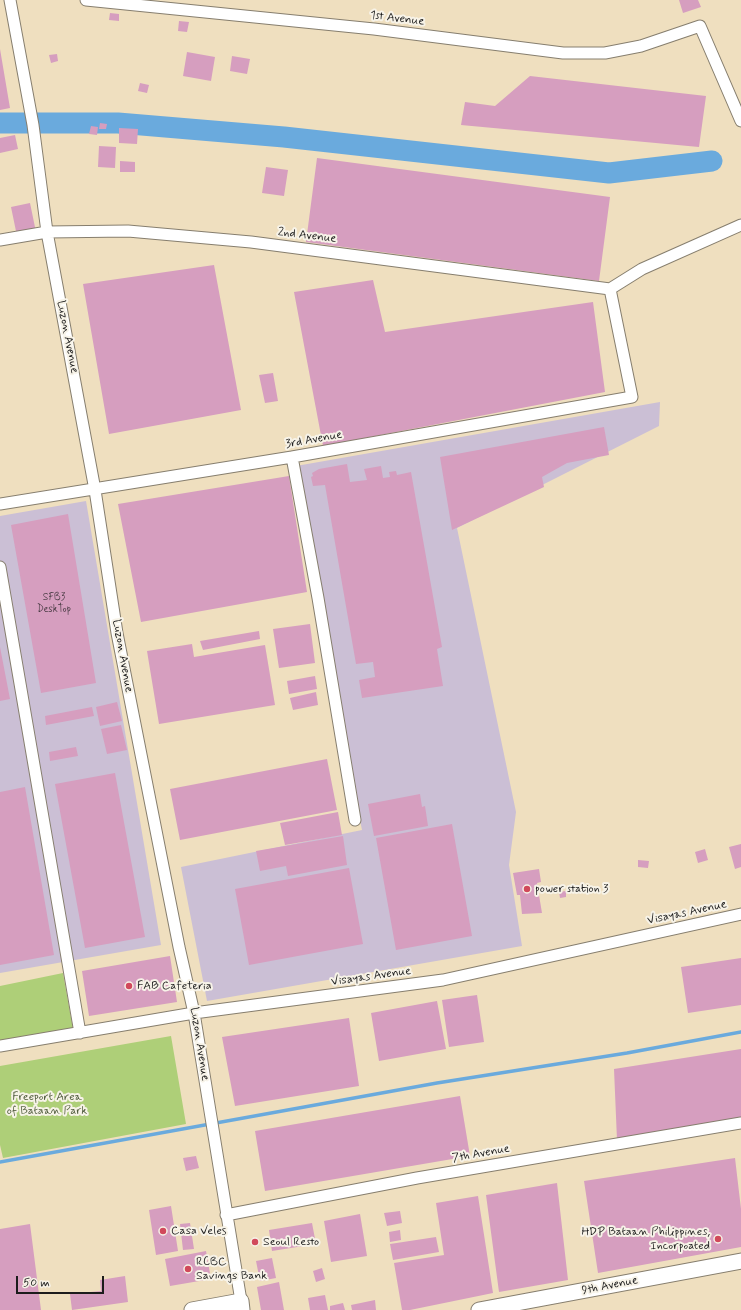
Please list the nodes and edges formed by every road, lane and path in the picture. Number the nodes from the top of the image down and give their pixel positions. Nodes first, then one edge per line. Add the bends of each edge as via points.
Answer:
1 (10, 0) edge
2 (86, 0) edge
3 (741, 121) edge
4 (741, 225) edge
5 (47, 232) junction
6 (0, 240) edge
7 (610, 288) junction
8 (292, 457) junction
9 (95, 490) junction
10 (0, 504) edge
11 (0, 568) edge
12 (355, 820) dead end
13 (741, 914) edge
14 (194, 1013) junction
15 (80, 1032) junction
16 (0, 1046) edge
17 (741, 1123) edge
18 (226, 1215) junction
19 (741, 1261) edge
20 (241, 1306) edge
21 (192, 1310) edge
22 (479, 1310) edge

1 - 5 street, Luzon Avenue via 33,125
2 - 3 street, 1st Avenue via 374,29 563,53 605,52 641,46 700,26
4 - 7 street via 642,269
5 - 6 street, 2nd Avenue
5 - 7 street, 2nd Avenue via 128,231 250,242
5 - 9 street, Luzon Avenue
7 - 8 street, 3rd Avenue via 632,398
8 - 9 street, 3rd Avenue
8 - 12 street
9 - 10 street, 3rd Avenue
9 - 14 street, Luzon Avenue via 138,745
11 - 15 street
13 - 14 street, Visayas Avenue via 443,980
14 - 15 street, Visayas Avenue
14 - 18 street, Luzon Avenue
15 - 16 street, Visayas Avenue
17 - 18 street, 7th Avenue via 417,1178
18 - 20 street, Luzon Avenue
19 - 22 street, 9th Avenue
20 - 21 street

